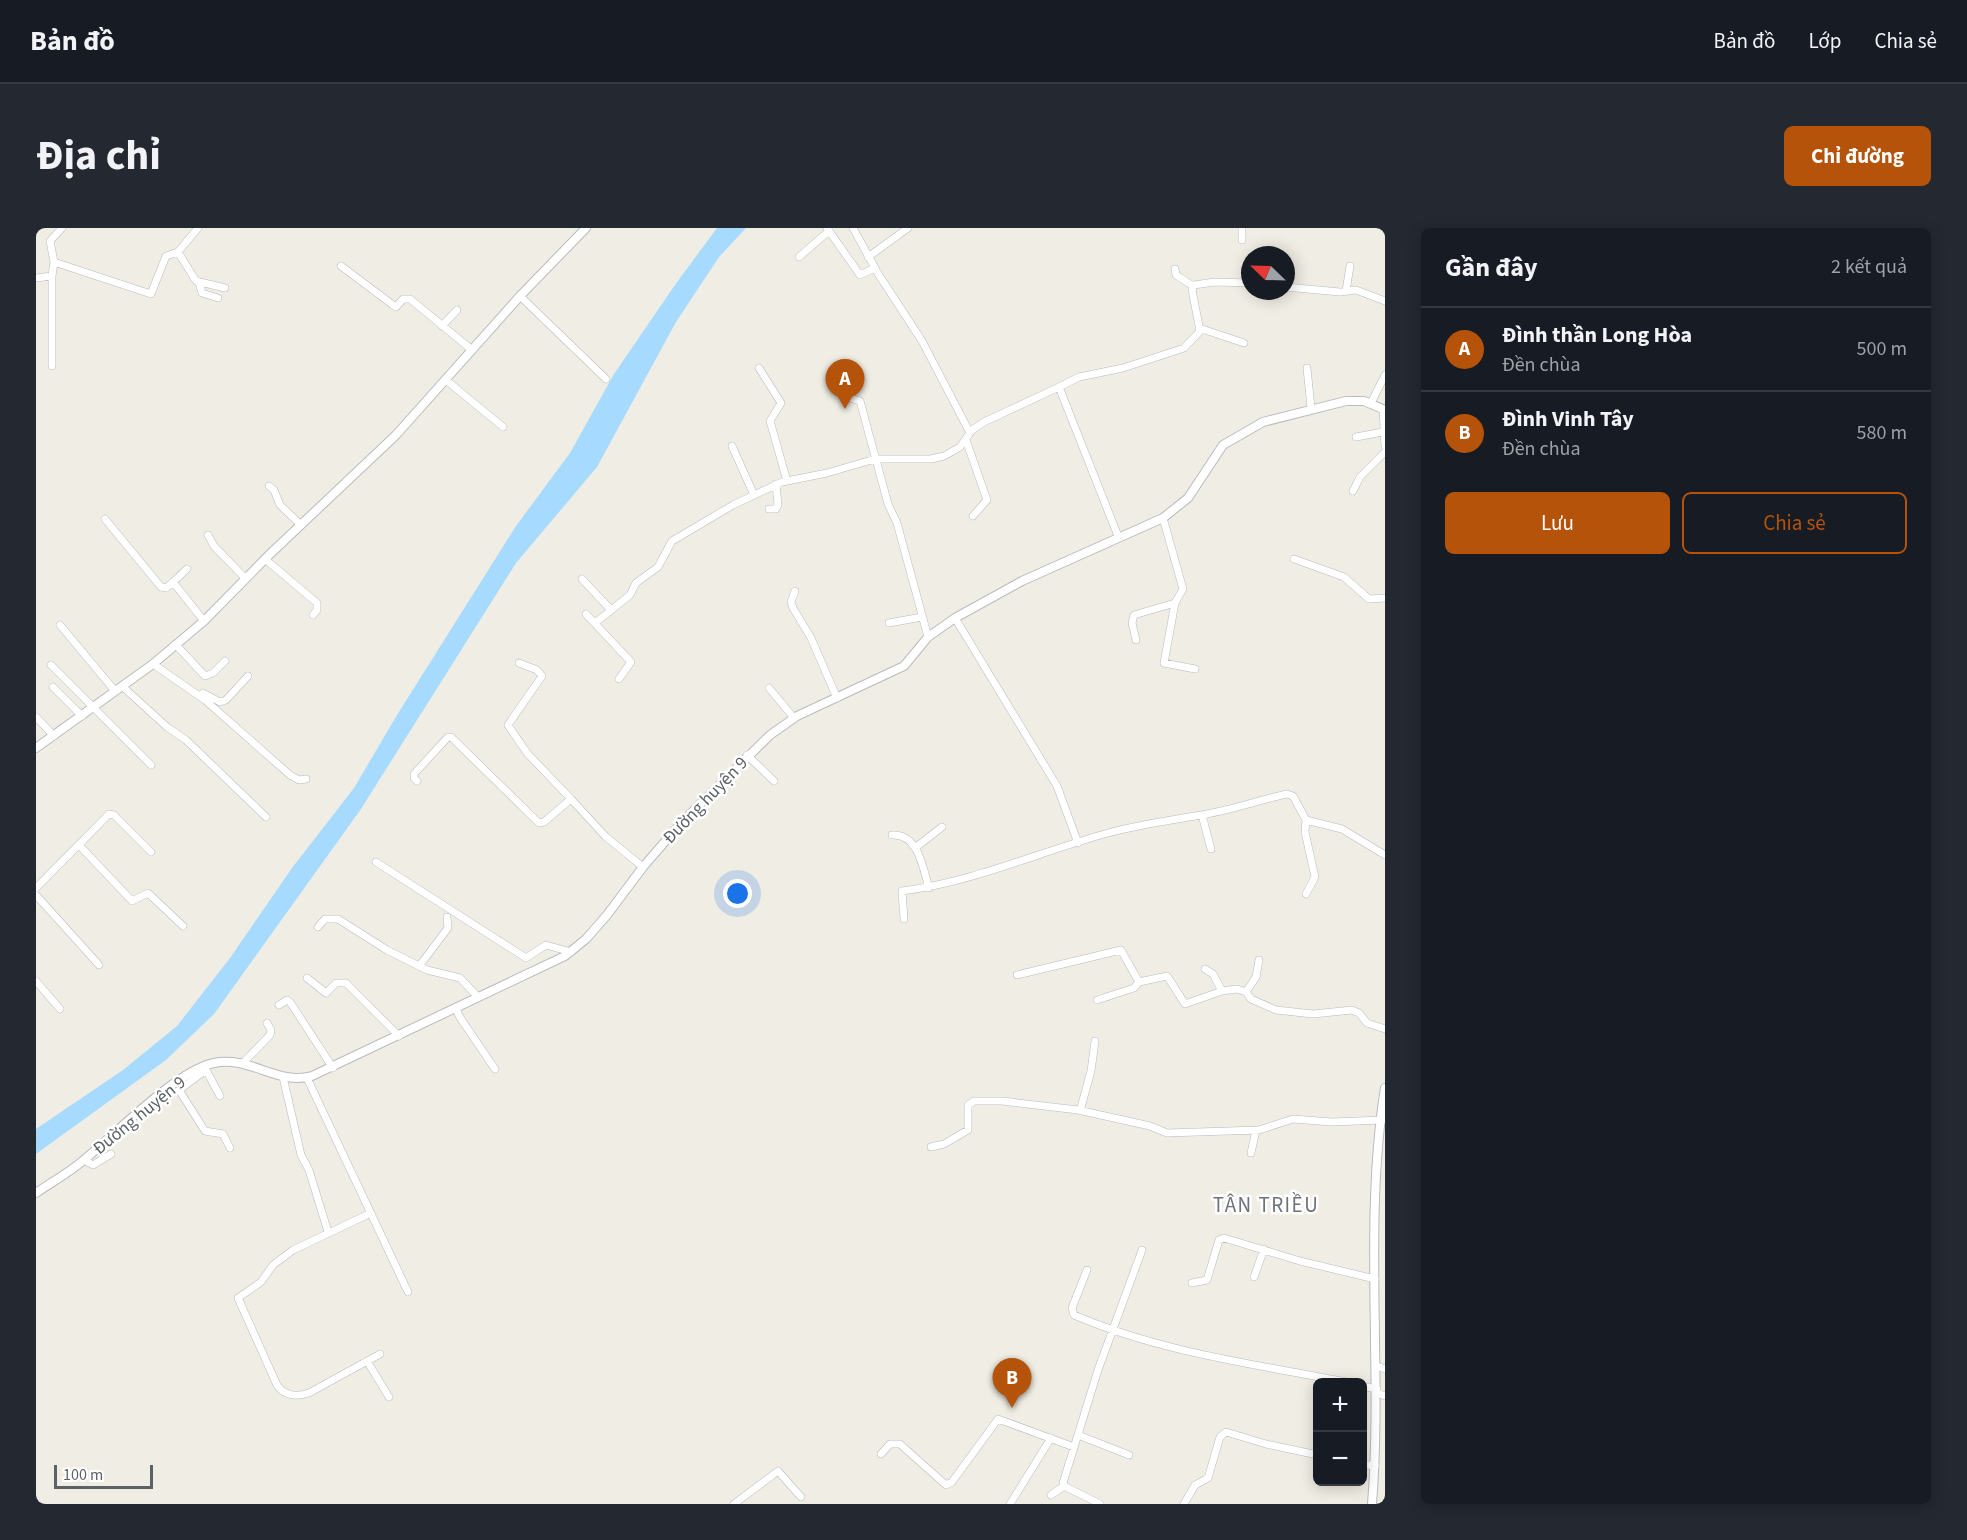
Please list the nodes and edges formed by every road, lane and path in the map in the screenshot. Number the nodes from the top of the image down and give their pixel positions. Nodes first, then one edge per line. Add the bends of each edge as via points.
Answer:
1 (62, 228) edge
2 (198, 228) edge
3 (586, 228) edge
4 (853, 228) edge
5 (908, 228) edge
6 (1242, 228) edge
7 (828, 230) edge
8 (1242, 240) dead end
9 (178, 252) junction
10 (799, 257) dead end
11 (868, 258) junction
12 (54, 262) junction
13 (341, 266) dead end
14 (1350, 266) dead end
15 (874, 268) junction
16 (1175, 269) dead end
17 (52, 276) junction
18 (36, 278) edge
19 (200, 282) junction
20 (1241, 283) edge
21 (1193, 286) junction
22 (225, 288) dead end
23 (1295, 288) edge
24 (1346, 291) junction
25 (520, 296) junction
26 (218, 298) dead end
27 (1385, 302) edge
28 (456, 310) dead end
29 (442, 326) junction
30 (1200, 331) junction
31 (1244, 343) dead end
32 (472, 350) junction
33 (52, 366) dead end
34 (759, 368) dead end
35 (1307, 368) dead end
36 (1385, 375) edge
37 (446, 380) junction
38 (606, 380) dead end
39 (1059, 387) junction
40 (850, 398) dead end
41 (1371, 403) junction
42 (1311, 408) junction
43 (1384, 409) edge
44 (503, 427) dead end
45 (1383, 432) junction
46 (968, 437) junction
47 (1356, 437) dead end
48 (732, 446) dead end
49 (1385, 446) edge
50 (1385, 452) edge
51 (878, 458) junction
52 (787, 480) junction
53 (776, 484) junction
54 (269, 486) dead end
55 (1353, 491) dead end
56 (753, 495) junction
57 (769, 509) dead end
58 (973, 516) dead end
59 (1163, 518) junction
60 (105, 519) dead end
61 (301, 525) junction
62 (208, 535) dead end
63 (1118, 536) junction
64 (265, 559) junction
65 (1294, 559) dead end
66 (187, 569) dead end
67 (245, 579) junction
68 (582, 579) dead end
69 (172, 582) junction
70 (795, 591) dead end
71 (1385, 598) edge
72 (1175, 603) junction
73 (611, 610) junction
74 (586, 614) dead end
75 (313, 615) dead end
76 (922, 616) junction
77 (955, 618) junction
78 (204, 621) junction
79 (595, 623) junction
80 (889, 623) dead end
81 (60, 625) dead end
82 (928, 637) junction
83 (1136, 640) dead end
84 (177, 646) junction
85 (225, 661) dead end
86 (155, 663) junction
87 (519, 663) dead end
88 (51, 665) dead end
89 (1195, 669) dead end
90 (248, 676) dead end
91 (619, 679) dead end
92 (53, 687) dead end
93 (769, 688) dead end
94 (118, 689) junction
95 (837, 698) junction
96 (94, 707) junction
97 (82, 716) junction
98 (36, 717) edge
99 (794, 718) junction
100 (54, 736) junction
101 (36, 748) edge
102 (747, 755) junction
103 (151, 765) dead end
104 (306, 779) dead end
105 (417, 781) dead end
106 (774, 781) dead end
107 (572, 799) junction
108 (1202, 815) junction
109 (266, 817) dead end
110 (1306, 820) junction
111 (942, 827) dead end
112 (892, 835) dead end
113 (1078, 843) junction
114 (80, 846) junction
115 (915, 848) junction
116 (1211, 849) dead end
117 (150, 852) dead end
118 (1385, 855) edge
119 (376, 862) dead end
120 (643, 867) junction
121 (36, 888) edge
122 (929, 888) junction
123 (1306, 894) dead end
124 (36, 895) edge
125 (447, 918) dead end
126 (904, 919) dead end
127 (183, 926) dead end
128 (318, 927) dead end
129 (571, 952) junction
130 (1258, 960) dead end
131 (99, 965) dead end
132 (420, 965) junction
133 (1205, 969) dead end
134 (1017, 975) dead end
135 (307, 978) dead end
136 (36, 981) edge
137 (1139, 982) junction
138 (1222, 991) junction
139 (1246, 992) junction
140 (478, 997) junction
141 (1097, 1000) dead end
142 (279, 1005) dead end
143 (456, 1008) junction
144 (60, 1009) dead end
145 (267, 1023) dead end
146 (1385, 1029) edge
147 (399, 1036) junction
148 (1095, 1041) dead end
149 (243, 1063) junction
150 (205, 1068) junction
151 (333, 1068) junction
152 (495, 1070) dead end
153 (283, 1077) junction
154 (307, 1078) junction
155 (1385, 1088) edge
156 (220, 1096) dead end
157 (1080, 1111) junction
158 (1383, 1120) edge
159 (1256, 1130) junction
160 (1382, 1144) edge
161 (931, 1147) dead end
162 (230, 1148) dead end
163 (1251, 1153) dead end
164 (111, 1154) dead end
165 (84, 1160) junction
166 (36, 1193) edge
167 (370, 1213) junction
168 (328, 1232) junction
169 (1264, 1249) junction
170 (1142, 1250) dead end
171 (1087, 1270) dead end
172 (1254, 1277) dead end
173 (1375, 1279) junction
174 (1192, 1284) dead end
175 (408, 1292) dead end
176 (1113, 1332) junction
177 (380, 1354) dead end
178 (367, 1361) junction
179 (1381, 1368) edge
180 (1320, 1378) edge
181 (1380, 1393) edge
182 (389, 1397) dead end
183 (1078, 1435) junction
184 (1051, 1438) junction
185 (1074, 1447) junction
186 (881, 1454) dead end
187 (1313, 1454) edge
188 (1129, 1455) dead end
189 (1367, 1465) edge
190 (1375, 1466) junction
191 (1064, 1486) junction
192 (1051, 1495) dead end
193 (801, 1497) dead end
194 (734, 1504) edge
195 (1010, 1504) edge
196 (1100, 1504) edge
197 (1184, 1504) edge
198 (1372, 1504) edge

1 - 12 street via 50,241
2 - 9 street
3 - 25 street
4 - 11 street
5 - 11 street
6 - 8 street
7 - 10 street
7 - 15 street via 860,275
9 - 12 street via 166,256 154,291 148,295
9 - 19 street
11 - 15 street
12 - 17 street
13 - 29 street via 396,307 403,299 410,299
14 - 24 street
15 - 46 street via 922,341
16 - 21 street via 1176,275
17 - 18 street
17 - 33 street
19 - 22 street
19 - 26 street via 202,293
20 - 21 street
21 - 30 street
23 - 24 street
24 - 27 street via 1356,290
25 - 32 street
25 - 38 street
28 - 29 street
29 - 32 street
30 - 31 street via 1206,329 1227,340
30 - 39 street via 1184,348 1123,368 1079,377
32 - 37 street
34 - 52 street via 781,403 770,422
35 - 42 street
36 - 41 street
37 - 44 street
37 - 61 street via 396,435
39 - 46 street via 1001,413
39 - 63 street
40 - 51 street via 860,401
41 - 42 street, Đường huyện 9 via 1346,401
41 - 43 street, Đường huyện 9
42 - 59 street, Đường huyện 9 via 1263,422 1223,445 1188,498
43 - 45 street
45 - 47 street
45 - 49 street
46 - 51 street via 954,453 944,456
46 - 58 street via 987,500
48 - 56 street
50 - 55 street via 1360,477
51 - 52 street via 827,474
51 - 76 street
52 - 53 street
53 - 56 street
53 - 57 street via 778,505
54 - 61 street via 280,505
56 - 73 street via 672,541 658,567 636,583 630,595
59 - 63 street, Đường huyện 9
59 - 72 street via 1184,586
60 - 69 street via 161,587
61 - 64 street
62 - 67 street
63 - 77 street, Đường huyện 9
64 - 67 street
64 - 75 street via 316,603
65 - 71 street via 1344,577 1369,598
66 - 69 street
67 - 78 street
68 - 73 street
69 - 78 street
70 - 95 street via 793,608
72 - 83 street via 1134,615
72 - 89 street via 1164,663
73 - 79 street
74 - 79 street
76 - 80 street
76 - 82 street
77 - 82 street, Đường huyện 9
77 - 113 street via 1056,786
78 - 84 street
79 - 91 street via 632,662
81 - 94 street
82 - 95 street, Đường huyện 9 via 904,666
84 - 85 street via 205,676
84 - 86 street
86 - 90 street via 220,702
86 - 94 street
86 - 104 street via 205,700 290,774 299,780
87 - 107 street via 542,676 508,725 527,753
88 - 96 street
92 - 97 street
93 - 99 street
94 - 96 street
94 - 109 street via 186,740
95 - 99 street, Đường huyện 9
96 - 97 street
96 - 103 street
97 - 100 street
98 - 100 street
99 - 102 street, Đường huyện 9
100 - 101 street
102 - 106 street
102 - 120 street, Đường huyện 9
105 - 107 street via 414,774 449,736 538,823
107 - 120 street via 606,837
108 - 110 street via 1287,794 1293,796
108 - 113 street via 1150,823
108 - 116 street
110 - 118 street via 1342,829
110 - 123 street via 1315,877
111 - 115 street
112 - 115 street via 903,836
113 - 122 street
114 - 117 street via 105,816 112,814
114 - 121 street
114 - 127 street via 132,901 148,893
115 - 122 street
119 - 129 street via 526,958 546,945
120 - 129 street, Đường huyện 9 via 607,915
122 - 126 street via 901,892
124 - 131 street
125 - 132 street via 448,928
128 - 132 street via 325,919 338,919
129 - 140 street, Đường huyện 9
130 - 139 street via 1256,977
132 - 140 street via 460,978
133 - 138 street via 1213,974
134 - 137 street via 1121,950
135 - 147 street via 326,993 336,982 346,983
136 - 144 street
137 - 138 street via 1167,976 1185,1004
137 - 141 street via 1134,988
138 - 139 street
139 - 146 street via 1251,999 1276,1010 1313,1014 1352,1010 1367,1023
140 - 143 street, Đường huyện 9
142 - 151 street via 291,1002
143 - 147 street, Đường huyện 9
143 - 152 street
145 - 149 street via 270,1035
147 - 151 street, Đường huyện 9
148 - 157 street
149 - 150 street, Đường huyện 9 via 223,1061
149 - 153 street, Đường huyện 9
150 - 156 street
150 - 162 street via 179,1090 205,1131 223,1134
150 - 165 street, Đường huyện 9 via 154,1099
151 - 154 street, Đường huyện 9
153 - 154 street, Đường huyện 9
153 - 168 street via 301,1155
154 - 167 street
155 - 158 street
157 - 159 street via 1167,1132
157 - 161 street via 974,1101 968,1105 968,1130
158 - 159 street via 1293,1119
158 - 160 street
159 - 163 street
160 - 173 street
164 - 165 street via 93,1165
165 - 166 street, Đường huyện 9
167 - 168 street
167 - 175 street
168 - 178 street via 282,1257 261,1282 238,1298 283,1391 304,1395
169 - 172 street
169 - 173 street
169 - 174 street via 1221,1238 1210,1276
170 - 176 street
171 - 176 street via 1072,1312
173 - 179 street
176 - 180 street via 1203,1356
176 - 183 street
177 - 178 street
178 - 182 street
179 - 181 street
181 - 190 street
183 - 185 street
183 - 188 street
184 - 185 street
184 - 186 street via 998,1419 946,1485 900,1444 890,1444
184 - 195 street
185 - 191 street
187 - 197 street via 1226,1432 1220,1437 1208,1479 1195,1485
189 - 190 street
190 - 198 street
191 - 192 street
191 - 196 street
193 - 194 street via 778,1471

